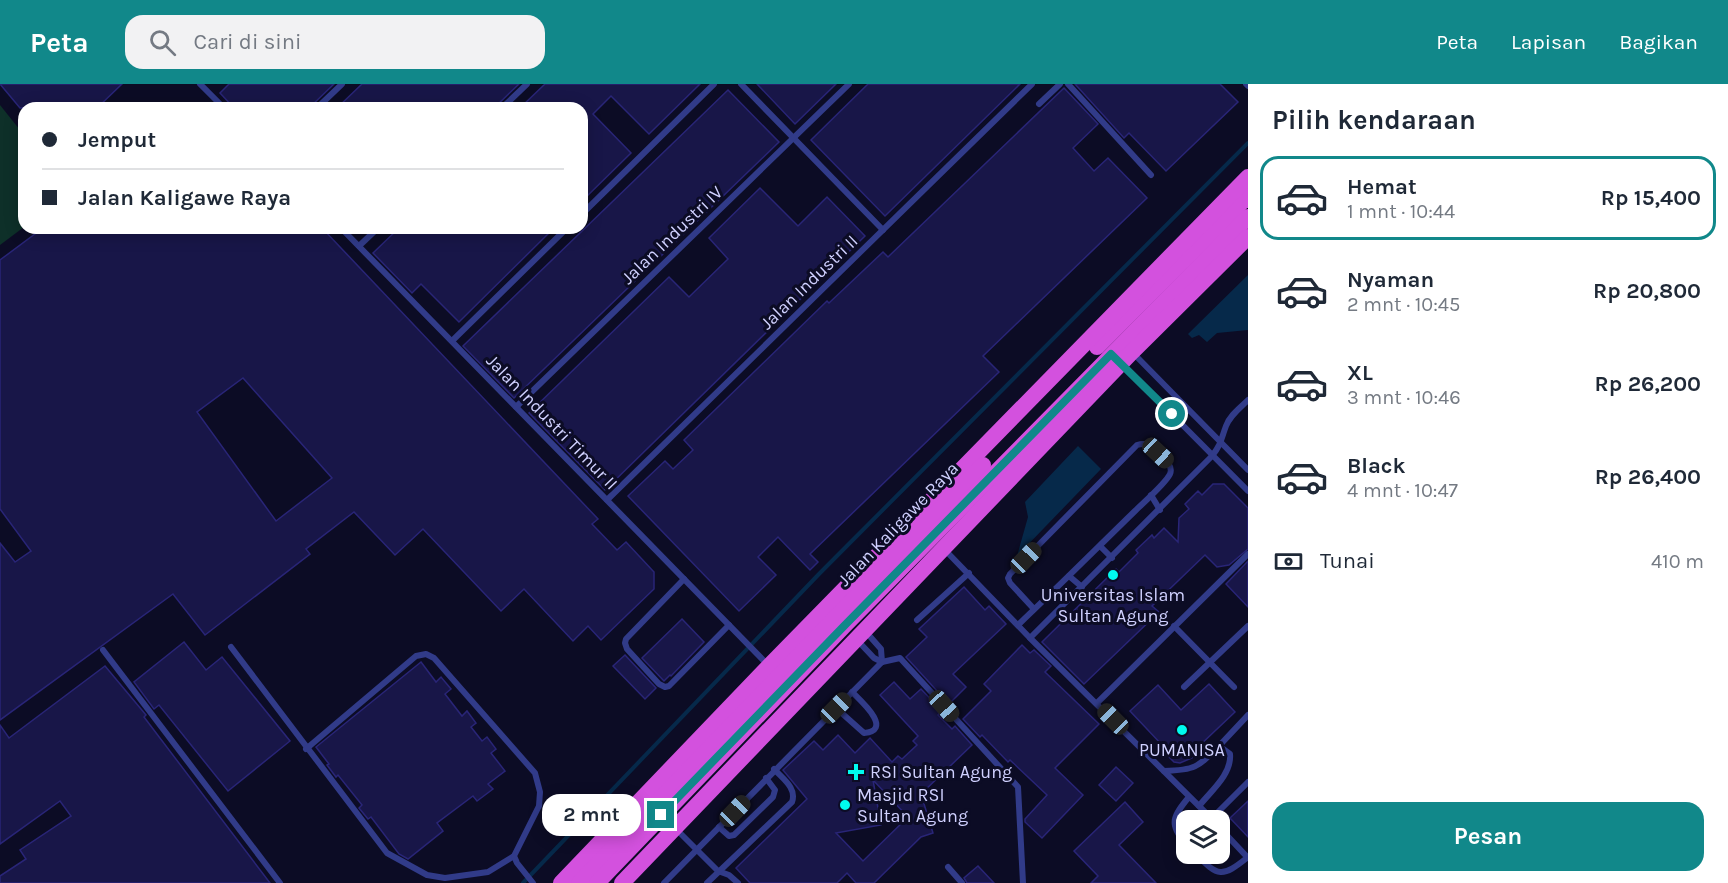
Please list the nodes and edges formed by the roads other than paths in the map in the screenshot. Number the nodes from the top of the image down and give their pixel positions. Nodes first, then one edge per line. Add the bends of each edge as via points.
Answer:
1 (342, 84) edge
2 (527, 84) edge
3 (714, 84) edge
4 (741, 84) edge
5 (849, 84) edge
6 (1032, 84) edge
7 (1060, 84) edge
8 (1068, 84) edge
9 (204, 85) edge
10 (219, 102) edge
11 (323, 102) edge
12 (508, 102) edge
13 (1039, 104) dead end
14 (793, 138) junction
15 (1151, 174) dead end
16 (1248, 177) edge
17 (1248, 196) edge
18 (588, 208) edge
19 (1248, 217) edge
20 (883, 230) junction
21 (347, 234) edge
22 (372, 234) edge
23 (561, 234) edge
24 (1248, 237) edge
25 (359, 246) junction
26 (452, 341) junction
27 (1116, 348) junction
28 (1248, 400) edge
29 (516, 407) junction
30 (1222, 443) junction
31 (1212, 456) junction
32 (1248, 470) edge
33 (1248, 491) edge
34 (1151, 495) junction
35 (607, 500) junction
36 (1160, 510) junction
37 (1100, 546) junction
38 (943, 549) junction
39 (1248, 554) edge
40 (1112, 558) junction
41 (969, 573) junction
42 (1069, 576) junction
43 (684, 579) junction
44 (1082, 587) junction
45 (1034, 609) junction
46 (840, 620) junction
47 (917, 620) dead end
48 (729, 625) junction
49 (1018, 625) junction
50 (1174, 626) junction
51 (1248, 626) edge
52 (860, 635) junction
53 (1030, 638) junction
54 (231, 647) dead end
55 (103, 650) dead end
56 (882, 662) junction
57 (1210, 662) junction
58 (766, 663) junction
59 (1184, 687) dead end
60 (1234, 687) dead end
61 (852, 692) junction
62 (1096, 702) junction
63 (836, 708) junction
64 (1248, 715) edge
65 (1219, 746) junction
66 (306, 749) junction
67 (774, 769) junction
68 (1164, 771) junction
69 (766, 778) junction
70 (1248, 782) edge
71 (1190, 797) junction
72 (1198, 806) junction
73 (1178, 810) edge
74 (1202, 810) edge
75 (1221, 810) edge
76 (661, 815) junction
77 (1176, 815) edge
78 (719, 827) junction
79 (674, 828) junction
80 (1176, 830) edge
81 (1230, 839) edge
82 (697, 850) junction
83 (514, 856) junction
84 (1248, 858) edge
85 (1206, 864) edge
86 (948, 867) dead end
87 (718, 872) junction
88 (280, 883) edge
89 (533, 883) edge
90 (561, 883) edge
91 (579, 883) edge
92 (597, 883) edge
93 (621, 883) edge
94 (664, 883) edge
95 (707, 883) edge
96 (738, 883) edge
97 (962, 883) edge
98 (1023, 883) edge

1 - 11 lane
2 - 12 lane
3 - 18 lane
4 - 14 lane
5 - 14 lane, Jalan Industri IV
6 - 20 lane, Jalan Industri II
7 - 13 lane
8 - 15 lane
9 - 10 lane
14 - 20 lane
14 - 29 lane, Jalan Industri IV
16 - 58 highway
17 - 27 highway, Jalan Kaligawe Raya
19 - 27 highway, Jalan Kaligawe Raya
20 - 35 lane, Jalan Industri II
21 - 25 lane, Jalan Industri Timur II
22 - 25 lane
23 - 26 lane
24 - 27 highway
25 - 26 lane, Jalan Industri Timur II
26 - 29 lane, Jalan Industri Timur II
27 - 30 lane
27 - 31 lane
27 - 38 highway
27 - 46 highway, Jalan Kaligawe Raya
28 - 30 lane via 1226,425
29 - 35 lane, Jalan Industri Timur II
30 - 31 lane
30 - 32 lane
31 - 33 lane
31 - 36 lane
34 - 36 lane
34 - 37 lane
34 - 45 lane via 1170,475 1171,468 1143,443 1010,574 1010,584
35 - 43 lane, Jalan Industri Timur II
36 - 40 lane
37 - 40 lane
37 - 42 lane
38 - 41 lane
38 - 52 highway
39 - 50 lane
40 - 44 lane
41 - 47 lane
41 - 49 lane
42 - 44 lane
42 - 45 lane
43 - 48 lane, Jalan Industri Timur II
43 - 48 lane via 625,643 659,684 669,686
44 - 53 lane
45 - 49 lane
46 - 52 highway
46 - 76 highway, Jalan Kaligawe Raya
46 - 91 highway, Jalan Kaligawe Raya
48 - 58 lane, Jalan Industri Timur II
49 - 53 lane
50 - 57 lane
50 - 62 lane
51 - 57 lane
52 - 56 lane via 874,658
52 - 56 lane via 881,649
52 - 79 highway
53 - 62 lane
54 - 66 lane
55 - 88 lane
56 - 61 lane
56 - 98 lane via 900,657 1018,788
57 - 59 lane
57 - 60 lane
58 - 90 highway
61 - 63 lane
61 - 63 lane via 874,716 875,728 864,733
62 - 68 lane
63 - 67 lane
64 - 65 lane
65 - 68 lane via 1188,770
65 - 72 lane via 1230,754 1231,763
66 - 83 lane via 387,853 427,875 445,878 488,872
66 - 83 lane via 416,656 426,654 434,658 535,773 540,806
67 - 69 lane
67 - 87 lane via 792,789 792,802
68 - 71 lane
69 - 78 lane
69 - 78 lane via 775,789 773,797 734,835 729,836
70 - 75 lane
71 - 72 lane
71 - 73 lane
72 - 74 lane
76 - 79 lane
76 - 92 highway, Jalan Kaligawe Raya
77 - 80 lane
78 - 82 lane
79 - 82 lane
79 - 93 highway
81 - 84 lane
82 - 87 lane
82 - 94 lane
83 - 89 lane
84 - 85 lane via 1220,873
86 - 97 lane
87 - 95 lane
87 - 96 lane

